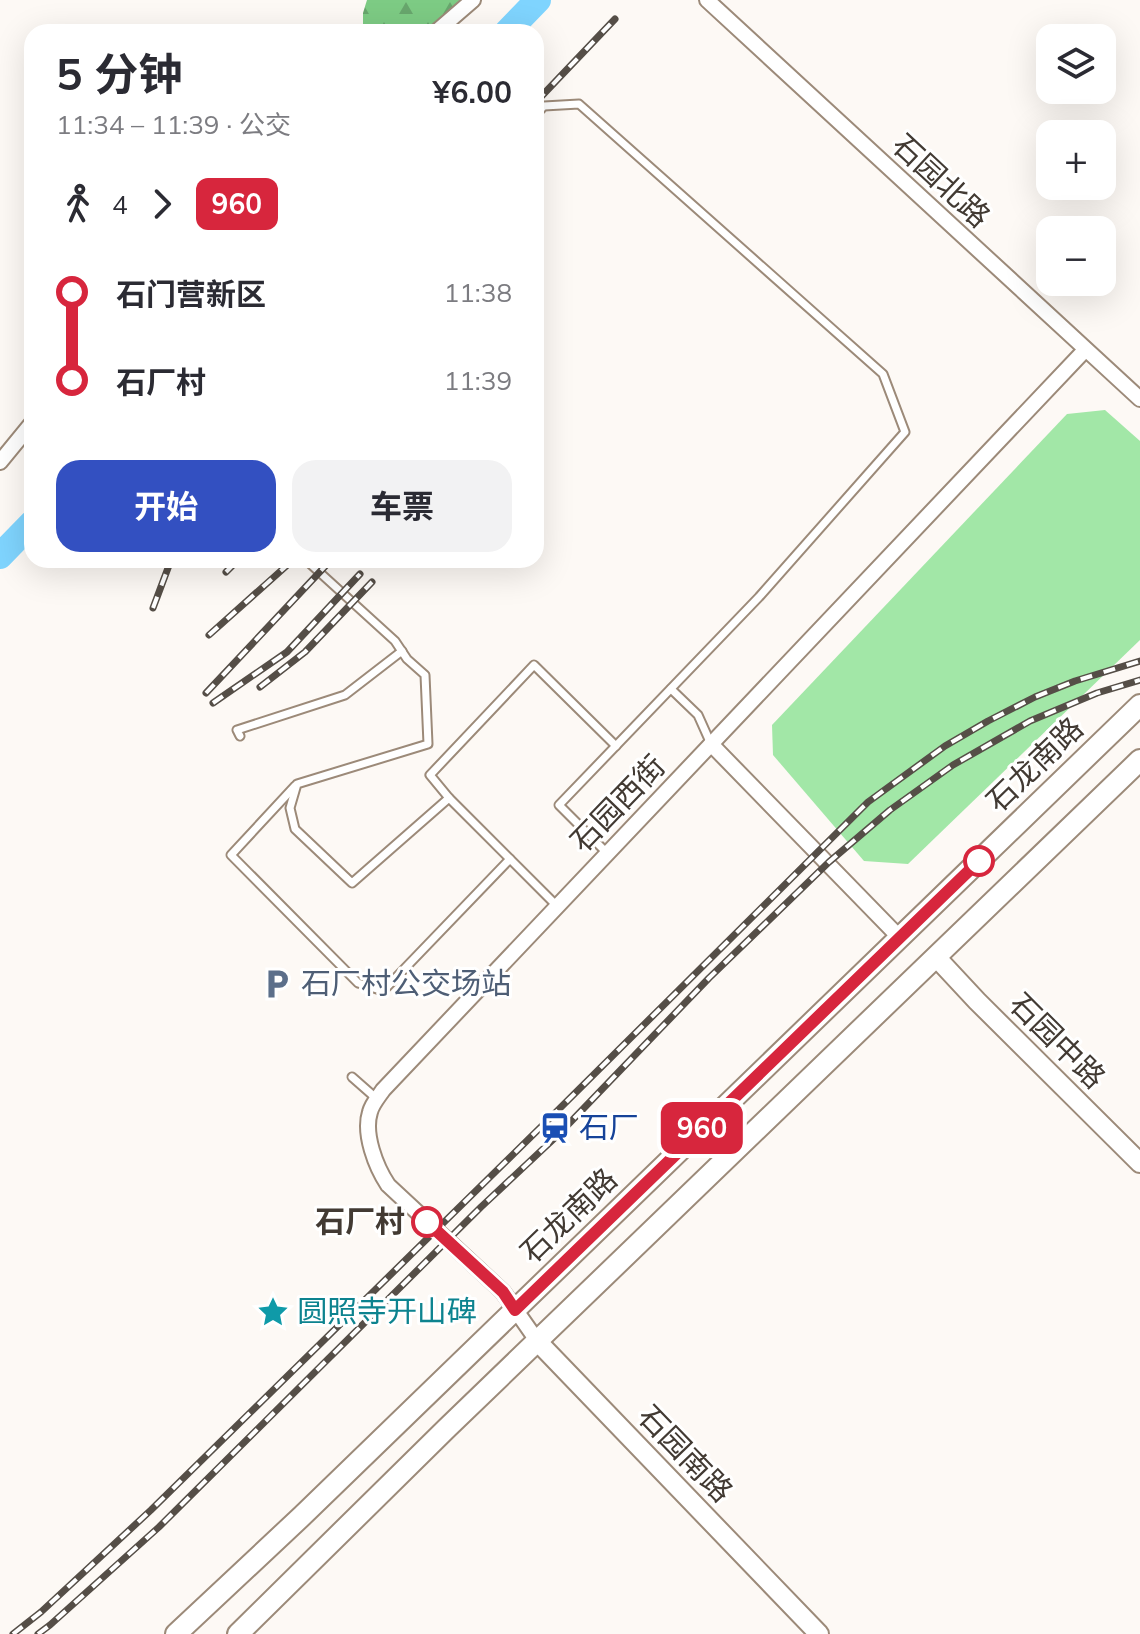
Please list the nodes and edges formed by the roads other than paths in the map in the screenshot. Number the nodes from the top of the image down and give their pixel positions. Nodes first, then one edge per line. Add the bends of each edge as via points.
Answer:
1 (473, 0) edge
2 (707, 0) edge
3 (445, 24) edge
4 (544, 106) edge
5 (1085, 350) junction
6 (1140, 399) edge
7 (24, 433) edge
8 (0, 462) edge
9 (315, 568) edge
10 (402, 651) junction
11 (671, 689) junction
12 (1140, 705) edge
13 (240, 736) dead end
14 (711, 744) junction
15 (616, 746) junction
16 (1140, 760) edge
17 (297, 784) junction
18 (449, 798) junction
19 (607, 853) junction
20 (510, 859) junction
21 (557, 906) junction
22 (900, 938) junction
23 (936, 957) junction
24 (352, 1077) dead end
25 (377, 1099) junction
26 (1140, 1163) edge
27 (515, 1310) junction
28 (538, 1342) junction
29 (176, 1634) edge
30 (238, 1634) edge
31 (819, 1634) edge

1 - 3 street
2 - 5 street, 石园北路
4 - 11 lane via 579,104 883,374 905,432
5 - 6 street, 石园北路
5 - 14 street, 石园西街
7 - 8 street
9 - 10 lane
10 - 13 lane via 345,695 237,730
10 - 17 lane via 425,675 428,744
11 - 14 lane via 698,715
11 - 15 lane
12 - 22 main road, 石龙南路
14 - 19 street, 石园西街
14 - 22 street
15 - 18 lane via 534,665 430,775
15 - 19 lane via 559,805
16 - 23 main road
17 - 18 lane via 290,808 295,829 352,883
17 - 20 lane via 231,855 358,983 383,991
18 - 20 lane
19 - 21 street, 石园西街
20 - 21 lane
21 - 25 street, 石园西街
22 - 27 main road, 石龙南路
23 - 26 street, 石园中路
23 - 28 main road
24 - 25 lane
25 - 27 street via 369,1132 378,1170 503,1292
27 - 28 street, 石园南路
27 - 29 main road, 石龙南路
28 - 30 main road
28 - 31 street, 石园南路

